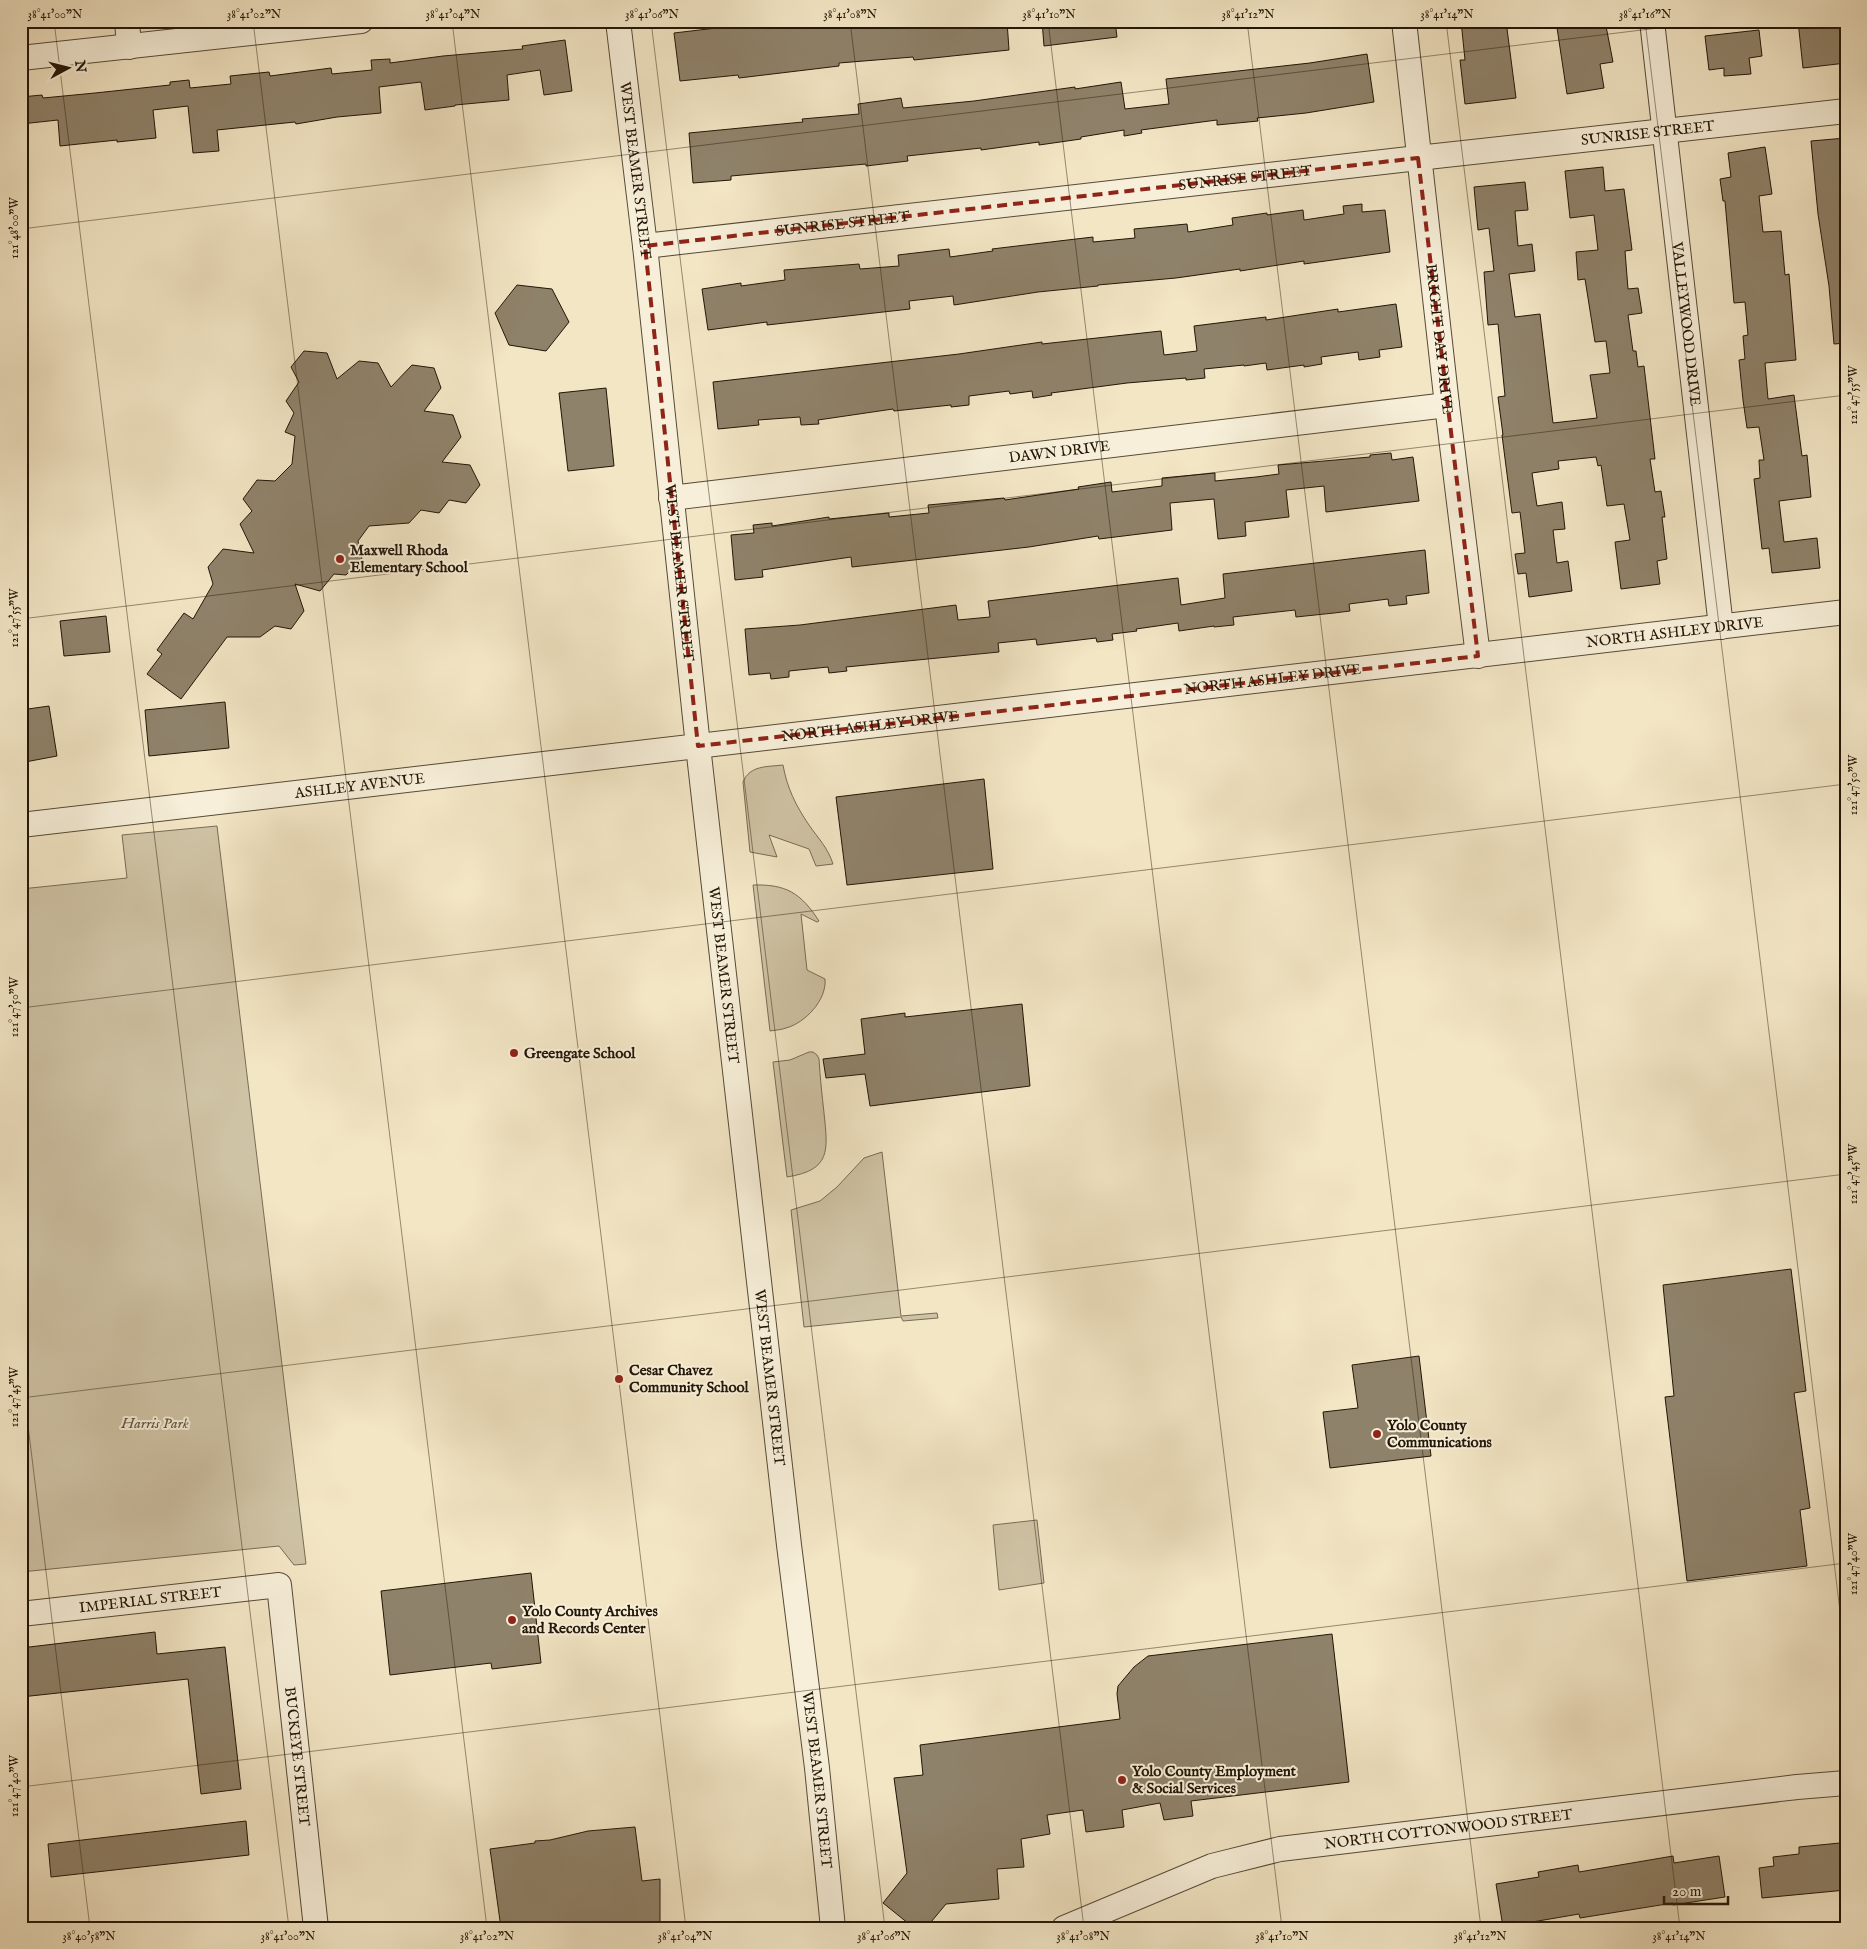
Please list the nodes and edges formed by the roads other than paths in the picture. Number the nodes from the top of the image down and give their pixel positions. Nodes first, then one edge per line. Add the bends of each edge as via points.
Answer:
1 (127, 21) edge
2 (361, 21) edge
3 (618, 21) edge
4 (1404, 21) edge
5 (1652, 21) edge
6 (129, 47) junction
7 (21, 58) edge
8 (1846, 111) edge
9 (1664, 130) junction
10 (1418, 158) junction
11 (646, 246) junction
12 (1447, 405) junction
13 (671, 498) junction
14 (1846, 612) edge
15 (1721, 627) junction
16 (1478, 656) junction
17 (698, 746) junction
18 (21, 825) edge
19 (279, 1585) joint
20 (21, 1614) edge
21 (1846, 1783) edge
22 (316, 1928) edge
23 (834, 1928) edge
24 (1064, 1928) edge

1 - 6 street
2 - 6 street
3 - 11 street, WEST BEAMER STREET
4 - 10 street, BRIGHT DAY DRIVE
5 - 9 street, VALLEYWOOD DRIVE
6 - 7 street
8 - 9 street, SUNRISE STREET
9 - 10 street, SUNRISE STREET
9 - 15 street, VALLEYWOOD DRIVE
10 - 11 street, SUNRISE STREET
10 - 12 street, BRIGHT DAY DRIVE
11 - 13 street, WEST BEAMER STREET
12 - 13 street, DAWN DRIVE
12 - 16 street, BRIGHT DAY DRIVE
13 - 17 street, WEST BEAMER STREET
14 - 15 street, NORTH ASHLEY DRIVE
15 - 16 street, NORTH ASHLEY DRIVE
16 - 17 street, NORTH ASHLEY DRIVE
17 - 18 street, ASHLEY AVENUE
17 - 23 street, WEST BEAMER STREET
19 - 20 street, IMPERIAL STREET
19 - 22 street, BUCKEYE STREET
21 - 24 street, NORTH COTTONWOOD STREET via 1797,1786 1280,1849 1212,1866

